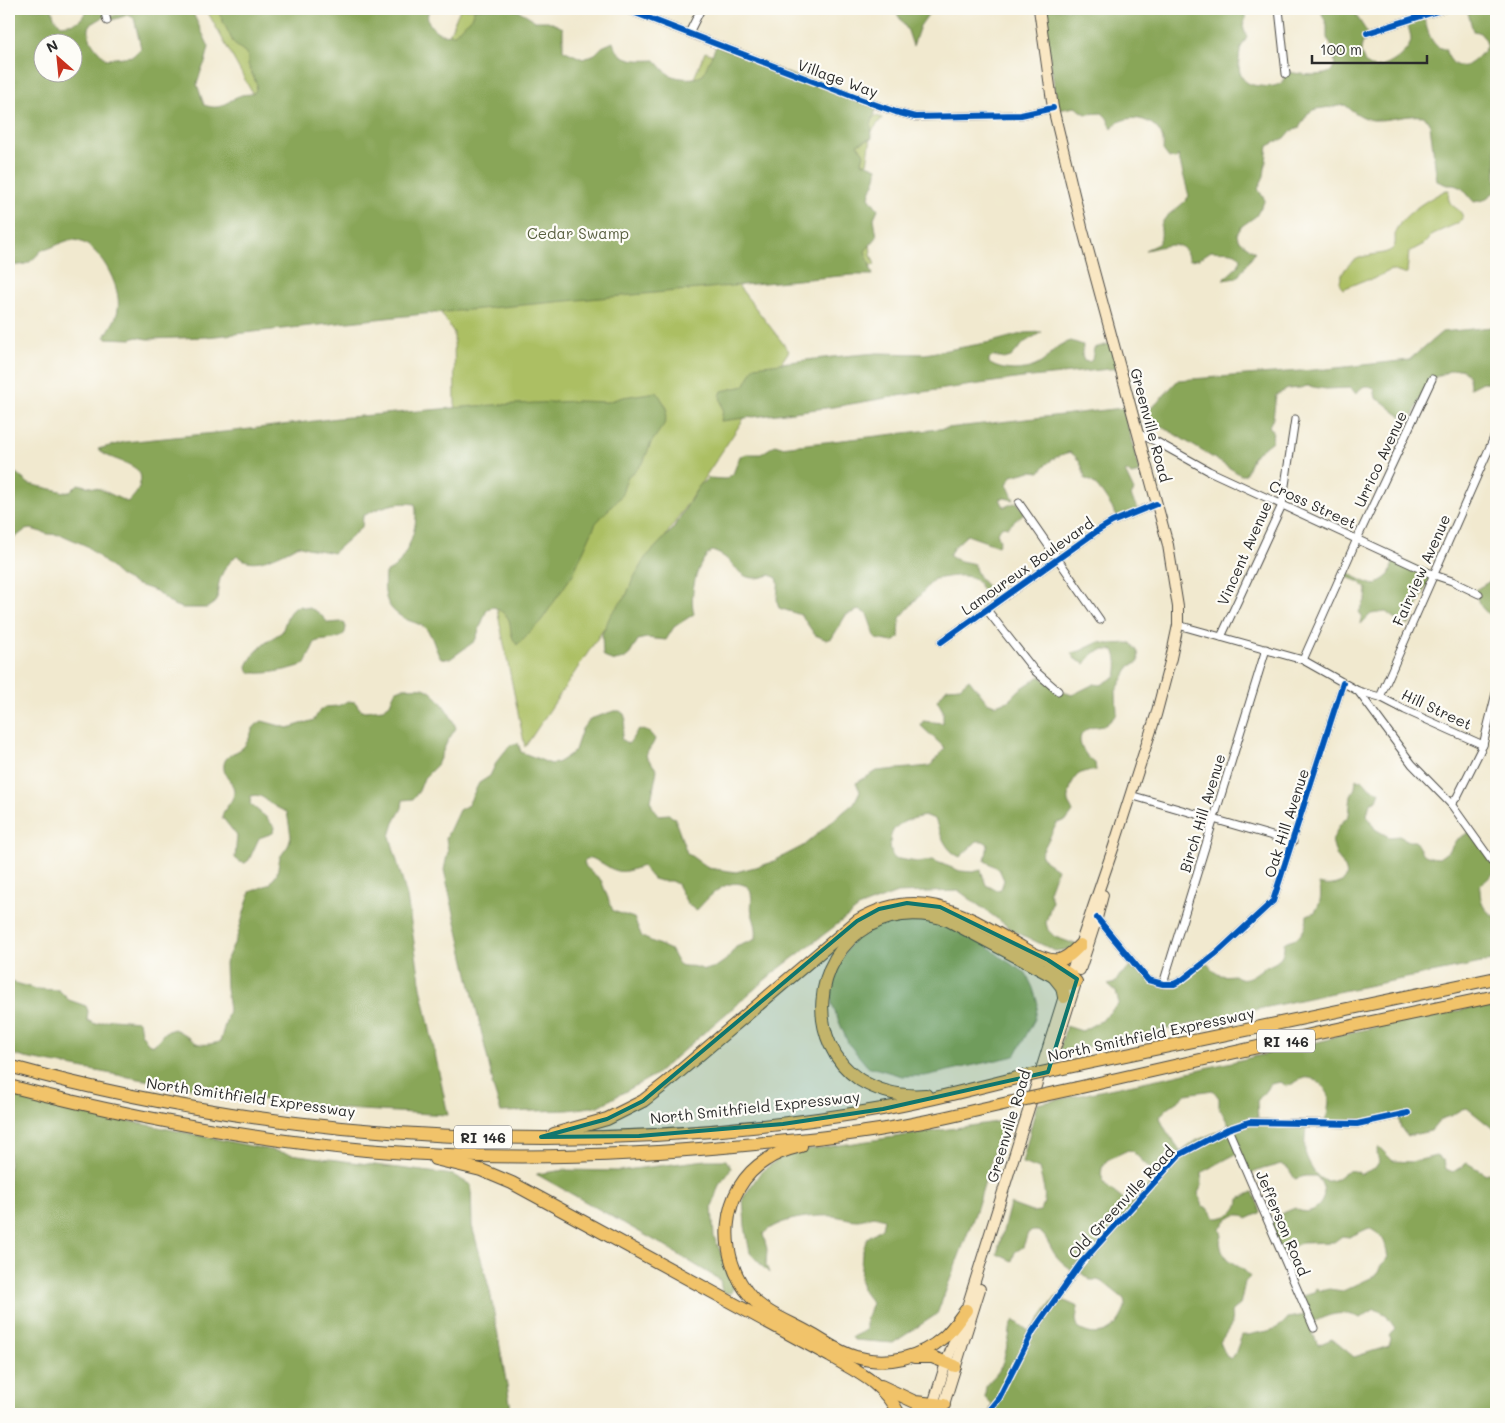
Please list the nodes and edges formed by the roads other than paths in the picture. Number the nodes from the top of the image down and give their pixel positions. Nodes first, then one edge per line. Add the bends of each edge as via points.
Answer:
1 (104, 9) edge
2 (625, 9) edge
3 (701, 9) edge
4 (1040, 9) edge
5 (1279, 9) edge
6 (1444, 9) edge
7 (107, 21) dead end
8 (689, 33) junction
9 (1367, 33) dead end
10 (1286, 74) dead end
11 (1053, 108) junction
12 (1432, 379) dead end
13 (1295, 419) dead end
14 (1137, 433) junction
15 (1496, 433) edge
16 (1019, 503) dead end
17 (1156, 504) junction
18 (1282, 505) junction
19 (1357, 539) junction
20 (1058, 559) junction
21 (1434, 575) junction
22 (1479, 594) dead end
23 (987, 610) junction
24 (1100, 620) dead end
25 (1178, 626) junction
26 (1221, 638) junction
27 (941, 642) dead end
28 (1266, 649) junction
29 (1303, 660) junction
30 (1343, 683) junction
31 (1058, 691) dead end
32 (1358, 691) junction
33 (1496, 693) edge
34 (1380, 697) junction
35 (1484, 745) junction
36 (1130, 795) junction
37 (1451, 804) junction
38 (1215, 819) junction
39 (1293, 842) junction
40 (1114, 846) junction
41 (1496, 867) edge
42 (1097, 918) junction
43 (1080, 945) junction
44 (1048, 960) junction
45 (1054, 977) junction
46 (1496, 978) edge
47 (1072, 981) junction
48 (1163, 984) junction
49 (1496, 996) edge
50 (1064, 997) junction
51 (9, 1066) edge
52 (9, 1086) edge
53 (960, 1092) junction
54 (1408, 1113) dead end
55 (1228, 1129) junction
56 (842, 1135) junction
57 (541, 1137) junction
58 (406, 1152) junction
59 (966, 1310) junction
60 (1314, 1328) dead end
61 (909, 1358) junction
62 (951, 1365) junction
63 (878, 1385) junction
64 (937, 1409) edge
65 (899, 1414) edge
66 (986, 1414) edge

1 - 7 street
2 - 8 street, Village Way
3 - 8 street
4 - 11 main road, Greenville Road
5 - 10 street
6 - 9 street
8 - 11 street, Village Way via 915,117 1021,115
11 - 14 main road, Greenville Road
12 - 19 street, Urrico Avenue
13 - 18 street, Vincent Avenue
14 - 17 main road, Greenville Road
14 - 18 street, Cross Street
15 - 21 street, Fairview Avenue
16 - 20 street
17 - 20 street, Lamoureux Boulevard via 1112,522
17 - 25 main road, Greenville Road via 1173,570
18 - 19 street, Cross Street
18 - 26 street, Vincent Avenue
19 - 21 street, Cross Street
19 - 29 street, Urrico Avenue
20 - 23 street, Lamoureux Boulevard
20 - 24 street
21 - 22 street, Cross Street
21 - 34 street, Fairview Avenue
23 - 27 street, Lamoureux Boulevard
23 - 31 street via 1034,670
25 - 26 street
25 - 36 main road, Greenville Road via 1156,715
26 - 28 street
28 - 29 street
28 - 38 street, Birch Hill Avenue
29 - 30 street
30 - 32 street
30 - 39 street, Oak Hill Avenue
32 - 34 street
32 - 37 street via 1412,764
33 - 35 street
34 - 35 street, Hill Street
35 - 37 street
36 - 38 street
36 - 40 main road, Greenville Road
37 - 41 street
38 - 39 street
38 - 48 street, Birch Hill Avenue
39 - 48 street, Oak Hill Avenue via 1273,901 1219,952 1182,980
40 - 42 main road, Greenville Road
40 - 43 main road, Greenville Road
42 - 47 main road, Greenville Road
42 - 48 street via 1144,977 1152,983
43 - 44 highway via 1063,958
43 - 47 main road, Greenville Road
44 - 47 highway
44 - 57 highway via 940,907 907,903 879,909 857,921 643,1101 607,1119
45 - 47 highway
45 - 50 highway via 1062,987
45 - 53 highway via 948,920 931,915 908,914 883,919 858,932 842,948 828,972 822,1012 832,1046 848,1070 872,1086 895,1094
46 - 53 highway, North Smithfield Expressway / RI 146, bridge
47 - 50 main road, Greenville Road
47 - 62 main road, Greenville Road
49 - 56 highway, RI 146, bridge via 917,1123
50 - 59 main road, Greenville Road
51 - 57 highway, North Smithfield Expressway / RI 146 via 86,1086 290,1122 430,1135
52 - 58 highway, RI 146 via 198,1128
53 - 57 highway, North Smithfield Expressway / RI 146 via 883,1109 738,1129 630,1137
54 - 55 street, Old Greenville Road via 1357,1124 1249,1122
55 - 60 street, Jefferson Road
55 - 66 street, Old Greenville Road via 1179,1155 1081,1263 1033,1331 999,1398
56 - 58 highway, RI 146 via 702,1150 633,1153 489,1155
56 - 61 highway via 783,1151 767,1159 746,1178 733,1201 728,1219 727,1242 731,1264 744,1288 758,1303 842,1351 870,1360
58 - 63 highway via 481,1170 512,1183
59 - 61 highway via 944,1337
59 - 62 main road, Greenville Road
61 - 62 highway via 932,1357
62 - 64 main road, Greenville Road
63 - 64 highway
63 - 65 highway

